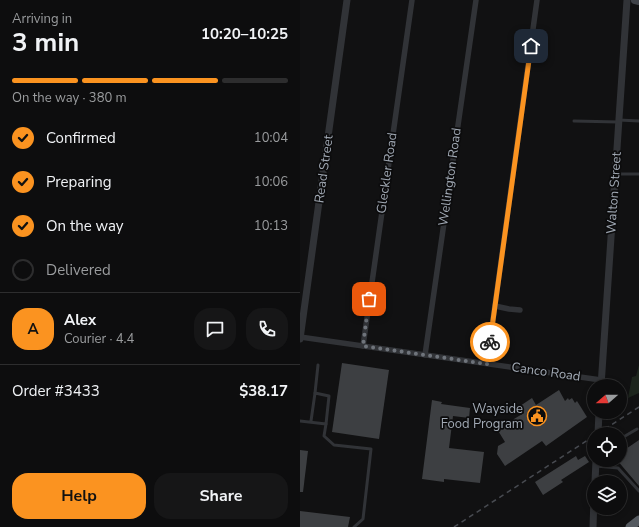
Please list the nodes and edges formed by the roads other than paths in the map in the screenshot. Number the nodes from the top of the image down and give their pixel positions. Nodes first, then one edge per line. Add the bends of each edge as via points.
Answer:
1 (347, 0) edge
2 (412, 0) edge
3 (476, 0) edge
4 (537, 0) edge
5 (627, 0) edge
6 (635, 0) edge
7 (639, 1) edge
8 (574, 121) dead end
9 (618, 121) junction
10 (639, 121) edge
11 (615, 174) junction
12 (639, 174) edge
13 (495, 306) junction
14 (520, 310) dead end
15 (302, 315) edge
16 (300, 338) edge
17 (363, 346) junction
18 (425, 355) junction
19 (487, 364) junction
20 (318, 366) dead end
21 (601, 379) edge
22 (587, 381) edge
23 (315, 393) junction
24 (300, 421) edge
25 (311, 421) junction
26 (326, 424) junction
27 (637, 429) dead end
28 (627, 435) edge
29 (614, 467) edge
30 (639, 491) edge
31 (593, 515) edge
32 (639, 520) edge
33 (354, 527) edge
34 (593, 527) edge
35 (630, 527) edge

1 - 15 street, Read Street
2 - 17 street, Gleckler Road
3 - 18 street, Wellington Road
4 - 13 street
5 - 9 street, Walton Street
6 - 7 main road
8 - 9 lane
9 - 10 lane
9 - 11 street, Walton Street
11 - 12 lane
11 - 21 street, Walton Street
13 - 14 street
13 - 19 street
15 - 16 street, Read Street
16 - 17 street, Canco Road
17 - 18 street, Canco Road
18 - 19 street, Canco Road
19 - 22 street, Canco Road
20 - 23 lane
23 - 25 lane
23 - 26 lane via 329,396
24 - 25 lane
25 - 26 lane
26 - 33 lane via 324,436 334,445 371,449 364,519
27 - 28 lane
29 - 30 lane via 618,468
31 - 34 street
32 - 35 highway

